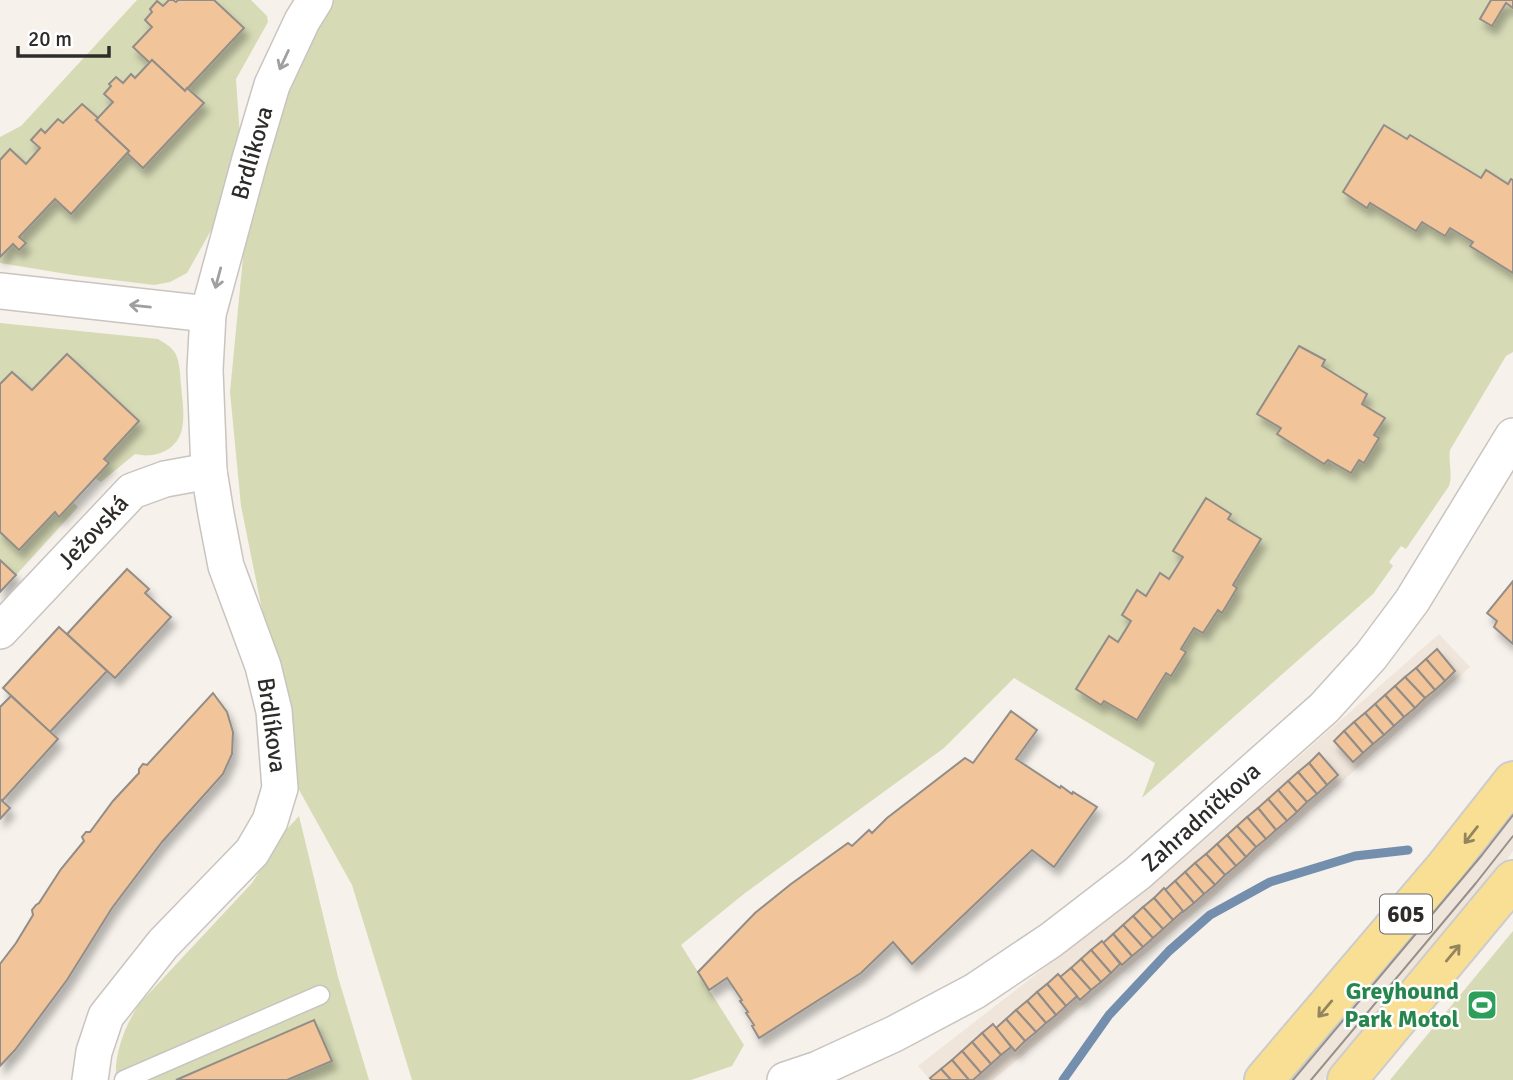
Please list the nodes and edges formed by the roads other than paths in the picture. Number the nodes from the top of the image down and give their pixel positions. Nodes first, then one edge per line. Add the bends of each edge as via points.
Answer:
1 (315, 0) edge
2 (0, 291) edge
3 (208, 314) junction
4 (1513, 436) edge
5 (209, 471) junction
6 (0, 631) edge
7 (1513, 781) edge
8 (1513, 880) edge
9 (320, 995) dead end
10 (823, 1074) edge
11 (90, 1080) edge
12 (124, 1080) edge
13 (785, 1080) edge
14 (1264, 1080) edge
15 (1347, 1080) edge

1 -> 3 street, Brdlíkova via 272,85
3 -> 2 street
3 - 5 street, Brdlíkova
4 - 10 street, Zahradníčkova via 1412,601 1324,708 1138,873 1051,940 975,991
5 - 6 street, Ježovská via 132,491
5 - 11 street, Brdlíkova via 226,566 263,666 274,711 280,788 270,821 252,852 163,944 106,1016
7 -> 14 main road, 605
15 -> 8 main road, 605
9 - 12 lane
10 - 13 street, Zahradníčkova

